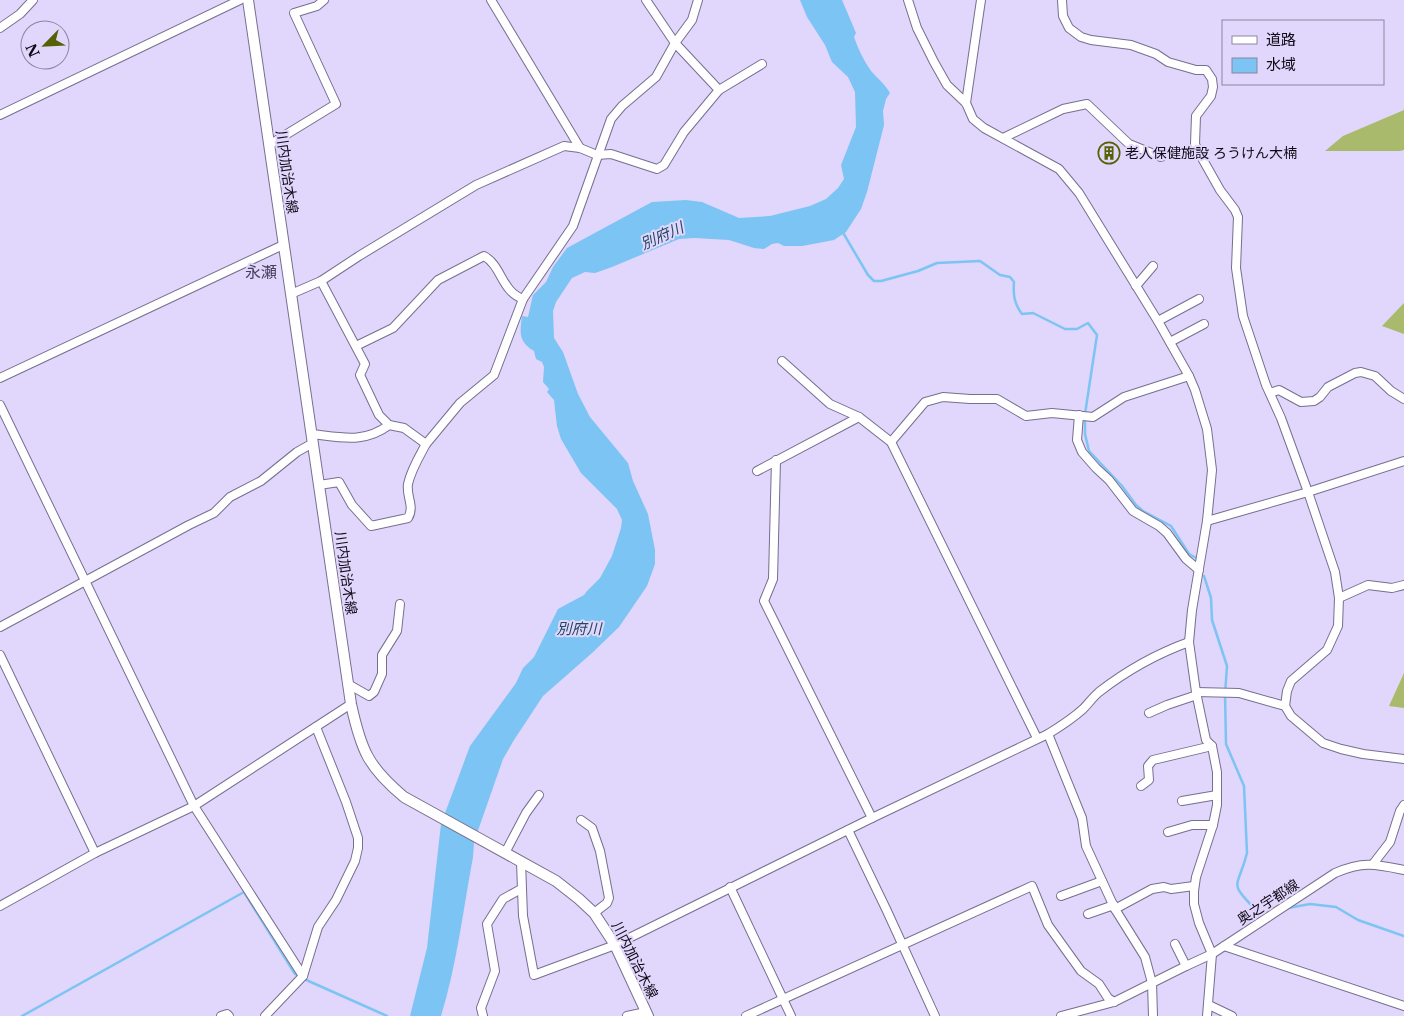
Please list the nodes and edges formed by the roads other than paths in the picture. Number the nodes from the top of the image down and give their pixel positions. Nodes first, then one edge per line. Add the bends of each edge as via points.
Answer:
1 (240, 0) edge
2 (248, 0) edge
3 (324, 0) edge
4 (491, 0) edge
5 (646, 0) edge
6 (698, 0) edge
7 (908, 0) edge
8 (981, 0) edge
9 (1062, 0) edge
10 (30, 1) edge
11 (0, 28) edge
12 (675, 43) junction
13 (762, 64) dead end
14 (719, 90) junction
15 (966, 103) junction
16 (0, 115) edge
17 (1003, 138) junction
18 (269, 145) junction
19 (580, 148) junction
20 (598, 155) junction
21 (1161, 157) dead end
22 (283, 245) junction
23 (1153, 266) dead end
24 (321, 281) junction
25 (1136, 286) junction
26 (291, 294) junction
27 (523, 299) junction
28 (1198, 299) dead end
29 (1158, 321) junction
30 (1204, 324) dead end
31 (1170, 342) junction
32 (356, 346) junction
33 (782, 361) dead end
34 (1189, 376) junction
35 (0, 378) edge
36 (1270, 393) junction
37 (1404, 399) edge
38 (0, 404) edge
39 (1081, 415) junction
40 (859, 417) junction
41 (389, 425) junction
42 (312, 438) junction
43 (891, 442) junction
44 (426, 444) junction
45 (776, 460) junction
46 (1404, 461) edge
47 (757, 471) dead end
48 (319, 485) junction
49 (1308, 492) junction
50 (1207, 521) junction
51 (1199, 570) junction
52 (86, 582) junction
53 (1404, 585) edge
54 (1339, 598) junction
55 (400, 604) dead end
56 (0, 627) edge
57 (1189, 642) junction
58 (0, 655) edge
59 (348, 684) junction
60 (1197, 694) junction
61 (351, 704) junction
62 (1285, 706) junction
63 (1149, 713) dead end
64 (316, 727) junction
65 (1048, 734) junction
66 (1037, 738) junction
67 (1212, 746) junction
68 (1404, 759) edge
69 (1141, 786) dead end
70 (539, 795) dead end
71 (1218, 795) junction
72 (1182, 801) dead end
73 (194, 806) junction
74 (1404, 806) edge
75 (872, 818) junction
76 (581, 820) dead end
77 (1214, 825) junction
78 (848, 830) junction
79 (1168, 832) dead end
80 (96, 853) junction
81 (505, 853) junction
82 (521, 862) junction
83 (1373, 864) junction
84 (1404, 870) edge
85 (1102, 881) junction
86 (1194, 886) junction
87 (730, 887) junction
88 (521, 889) junction
89 (1061, 896) dead end
90 (0, 906) edge
91 (1114, 907) junction
92 (594, 913) junction
93 (1088, 914) dead end
94 (614, 944) junction
95 (1176, 944) dead end
96 (902, 945) junction
97 (1224, 946) junction
98 (1212, 954) junction
99 (1186, 966) junction
100 (302, 976) junction
101 (1152, 983) junction
102 (783, 998) junction
103 (1114, 1002) junction
104 (1209, 1005) junction
105 (1404, 1006) edge
106 (647, 1014) edge
107 (221, 1016) edge
108 (229, 1016) edge
109 (265, 1016) edge
110 (483, 1016) edge
111 (627, 1016) edge
112 (746, 1016) edge
113 (791, 1016) edge
114 (935, 1016) edge
115 (1061, 1016) edge
116 (1153, 1016) edge
117 (1207, 1016) edge
118 (1232, 1016) edge

1 - 16 street
2 - 18 main road, 川内加治木線
3 - 18 street via 294,14 336,104
4 - 19 street
5 - 12 street
6 - 12 street via 692,20
7 - 15 street via 917,28 945,82
8 - 15 street
9 - 36 street via 1063,16 1069,28 1080,37 1131,44 1168,62 1206,70 1212,79 1211,96 1196,116 1195,144 1238,218 1237,285 1243,316
10 - 11 street via 20,14
12 - 14 street
12 - 20 street via 656,77 611,119
13 - 14 street
14 - 20 street via 657,169 611,154
15 - 17 street via 973,119
17 - 21 street via 1063,109 1087,104 1129,144
17 - 25 street via 1059,169 1079,193
18 - 22 main road, 川内加治木線
19 - 20 street
19 - 24 street via 564,146 476,185
20 - 27 street via 573,226
22 - 26 main road, 川内加治木線
22 - 35 street
23 - 25 street
24 - 26 street
24 - 32 street
25 - 29 street
26 - 42 main road, 川内加治木線
27 - 32 street via 513,296 490,259 484,256 438,280 393,328
27 - 44 street via 494,375 460,403
28 - 29 street
29 - 31 street
30 - 31 street
31 - 34 street
32 - 41 street via 365,364 360,375 379,415
33 - 40 street via 830,404
34 - 39 street via 1124,397 1093,417
34 - 50 street via 1203,412 1210,446 1212,470
36 - 37 street via 1279,390 1301,402 1314,401 1328,387 1360,372 1375,376
36 - 49 street
38 - 52 street
39 - 43 street via 1052,413 1026,416 997,399 943,397 925,402
39 - 51 street via 1077,440 1082,452 1133,511 1168,533 1182,554
40 - 43 street
40 - 45 street
41 - 42 street via 378,434 354,439
41 - 44 street via 404,428
42 - 48 main road, 川内加治木線
42 - 52 street via 261,481 230,498 214,513
43 - 66 street
44 - 48 street via 412,470 408,486 412,512 408,518 372,526 352,504 339,482
45 - 47 street
45 - 75 street via 773,578 764,601
46 - 49 street
48 - 59 main road, 川内加治木線
49 - 50 street
49 - 54 street via 1335,572
50 - 51 street
51 - 57 street
52 - 56 street
52 - 73 street
53 - 54 street via 1392,588 1368,585
54 - 62 street via 1338,626 1327,650 1291,681
55 - 59 street via 397,631 382,655 382,674 374,692 369,696
57 - 60 street
57 - 65 street via 1145,661 1098,693 1064,725
58 - 80 street
59 - 61 main road, 川内加治木線
60 - 62 street via 1239,693
60 - 63 street
60 - 67 street via 1206,740
61 - 64 street
61 - 81 main road, 川内加治木線 via 357,731 372,766 385,781 404,797
62 - 68 street via 1291,716 1323,743 1363,754
64 - 73 street
64 - 100 street via 346,802 358,838 358,848 336,900 318,927
65 - 66 street
65 - 85 street via 1082,818 1086,846
66 - 75 street
67 - 69 street via 1153,760 1148,766 1149,780
67 - 71 street
70 - 81 street
71 - 72 street
71 - 77 street
73 - 80 street
73 - 100 street
74 - 83 street via 1390,842
75 - 78 street
76 - 92 street via 592,828 609,898
77 - 79 street via 1192,825
77 - 86 street
78 - 87 street
78 - 96 street
80 - 90 street
81 - 82 main road, 川内加治木線
82 - 88 street
82 - 92 main road, 川内加治木線 via 556,882
83 - 84 street, 奥之宇都線
83 - 97 street, 奥之宇都線 via 1349,867 1336,873
85 - 89 street
85 - 91 street
86 - 91 street via 1152,889
86 - 98 street via 1199,923
87 - 94 street
87 - 102 street
88 - 94 street via 534,975
88 - 110 street via 502,899 486,924 495,971 482,1008
91 - 93 street
91 - 101 street via 1145,957
92 - 94 main road, 川内加治木線
94 - 106 main road, 川内加治木線
95 - 99 street
96 - 102 street
96 - 103 street via 1032,886 1048,925 1081,971 1099,984
96 - 114 street
97 - 98 street, 奥之宇都線
97 - 105 street
98 - 99 street, 奥之宇都線
98 - 104 street
99 - 101 street, 奥之宇都線
100 - 109 street
101 - 103 street, 奥之宇都線
101 - 116 street
102 - 112 street
102 - 113 street
103 - 115 street
104 - 117 street
104 - 118 street
106 - 111 street
107 - 108 street

